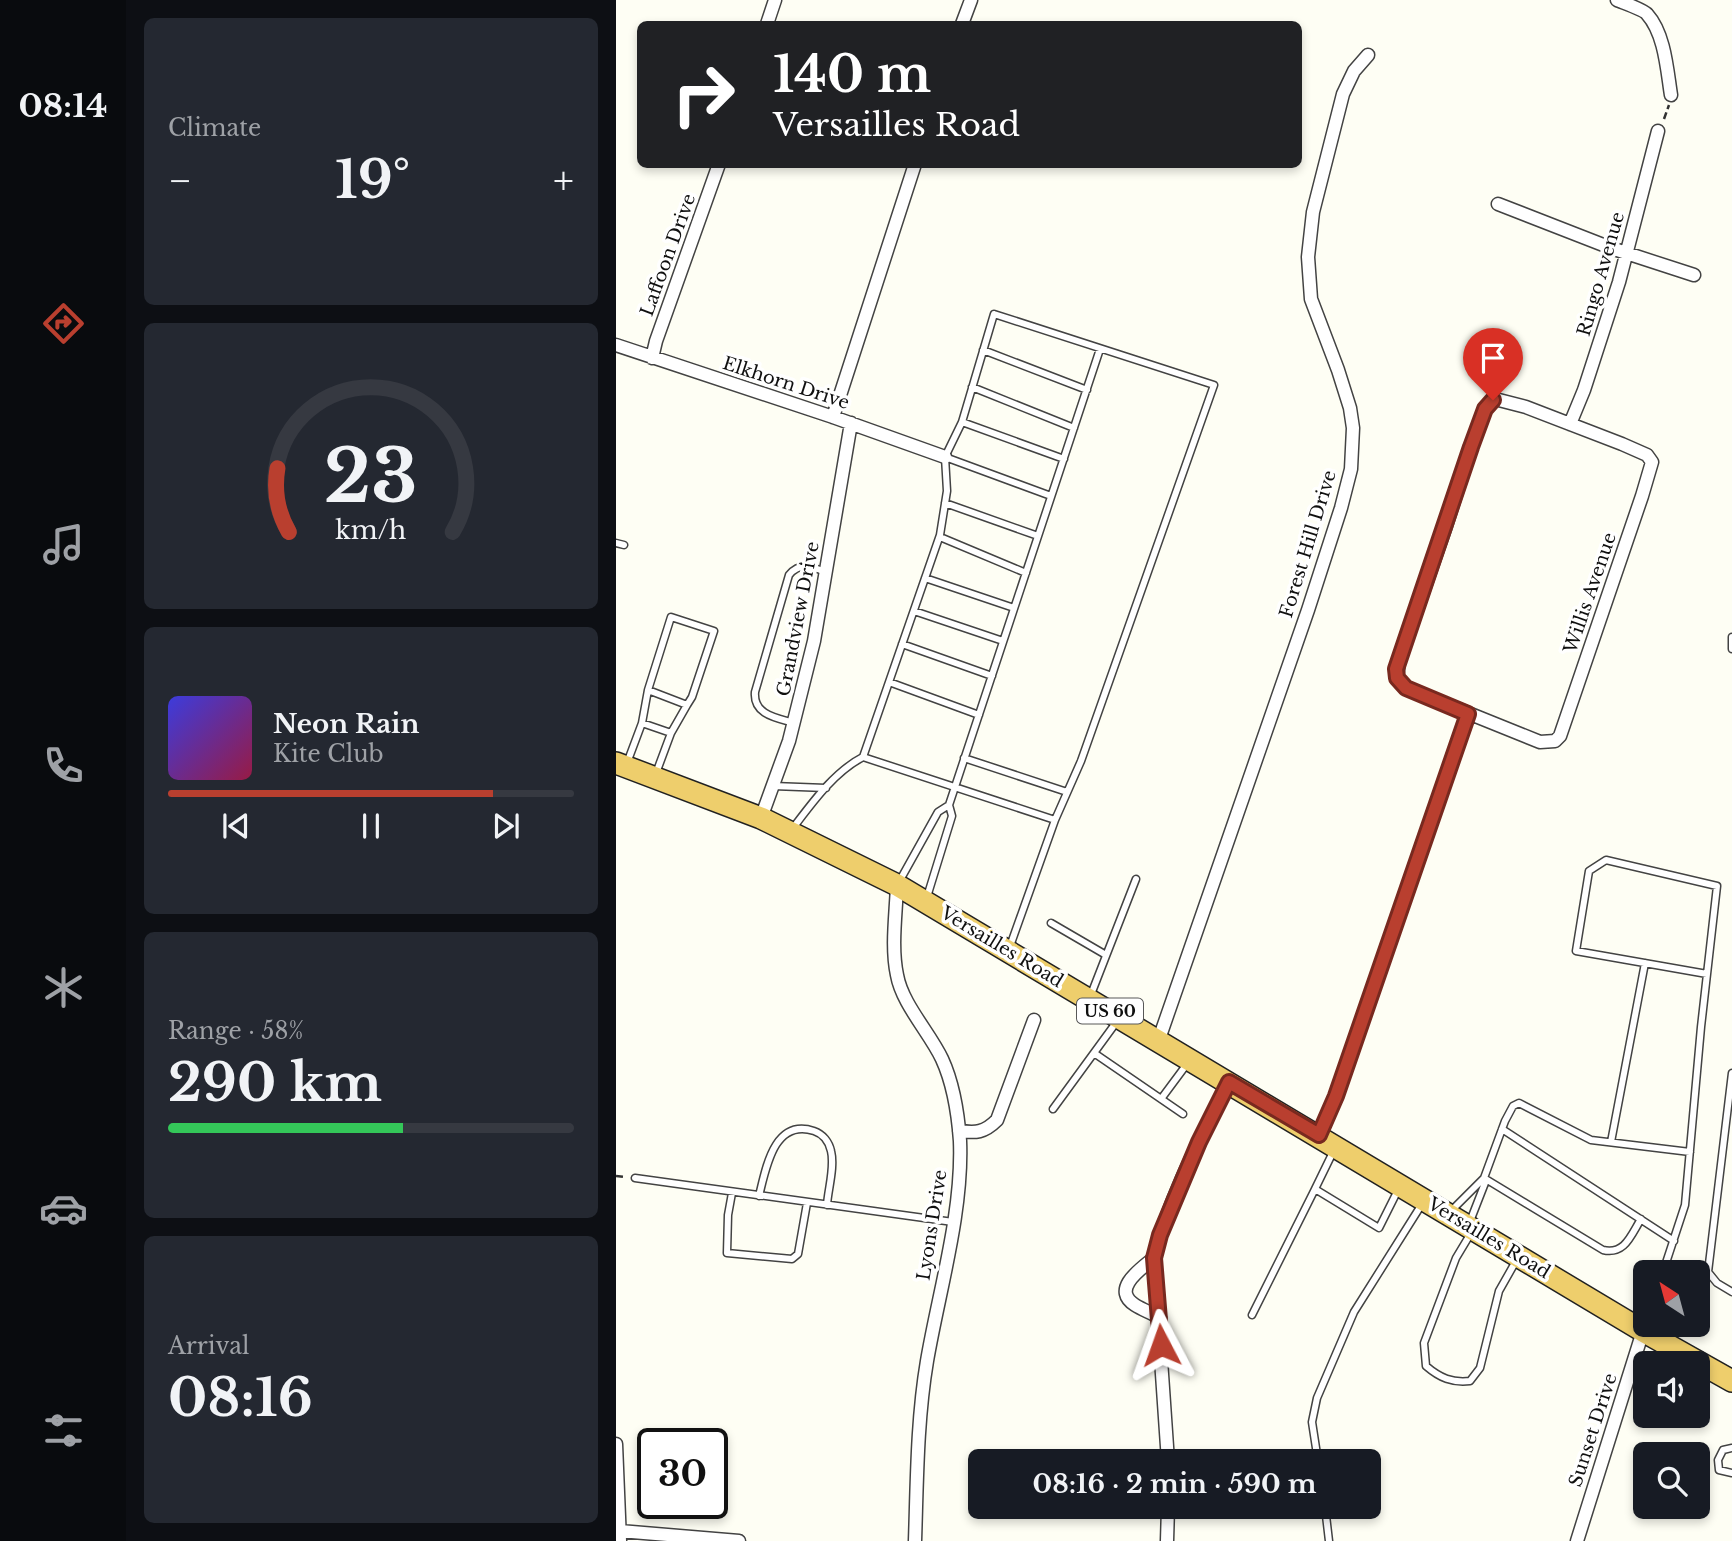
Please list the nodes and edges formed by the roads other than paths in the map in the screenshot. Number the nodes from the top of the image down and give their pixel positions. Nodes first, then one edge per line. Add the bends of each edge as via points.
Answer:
1 (775, 0) edge
2 (971, 0) edge
3 (1617, 0) edge
4 (1646, 6) edge
5 (768, 21) edge
6 (963, 21) edge
7 (1368, 55) dead end
8 (1671, 95) road end
9 (1658, 131) road end
10 (718, 168) edge
11 (914, 168) edge
12 (1498, 204) dead end
13 (1627, 253) junction
14 (1694, 275) dead end
15 (616, 345) edge
16 (1100, 349) junction
17 (984, 350) junction
18 (652, 358) junction
19 (972, 387) junction
20 (1087, 390) junction
21 (834, 417) junction
22 (962, 422) junction
23 (851, 423) junction
24 (1570, 424) junction
25 (1074, 428) junction
26 (945, 457) junction
27 (1064, 459) junction
28 (1051, 496) junction
29 (946, 503) junction
30 (1038, 536) junction
31 (940, 537) junction
32 (616, 543) edge
33 (624, 545) dead end
34 (826, 573) junction
35 (1026, 573) junction
36 (925, 578) junction
37 (1014, 608) junction
38 (914, 611) junction
39 (1732, 637) edge
40 (1003, 641) junction
41 (902, 644) junction
42 (1732, 649) edge
43 (992, 676) junction
44 (889, 682) junction
45 (648, 690) junction
46 (687, 705) junction
47 (1468, 714) junction
48 (979, 715) junction
49 (642, 723) junction
50 (794, 723) junction
51 (671, 733) junction
52 (863, 757) junction
53 (964, 758) junction
54 (621, 765) edge
55 (655, 777) junction
56 (772, 786) junction
57 (955, 787) junction
58 (826, 788) junction
59 (1067, 792) junction
60 (949, 805) junction
61 (761, 818) junction
62 (1055, 820) junction
63 (790, 832) junction
64 (1136, 880) dead end
65 (897, 885) junction
66 (926, 902) junction
67 (1051, 923) dead end
68 (1009, 951) junction
69 (1106, 955) junction
70 (1645, 963) junction
71 (1707, 974) junction
72 (1090, 999) junction
73 (1120, 1017) junction
74 (1034, 1020) dead end
75 (1159, 1040) junction
76 (1094, 1053) junction
77 (1191, 1059) junction
78 (1732, 1073) edge
79 (1229, 1082) junction
80 (1161, 1099) junction
81 (1053, 1109) dead end
82 (1183, 1114) dead end
83 (1502, 1129) junction
84 (958, 1131) junction
85 (1328, 1140) junction
86 (1611, 1142) junction
87 (1690, 1152) junction
88 (635, 1178) dead end
89 (1484, 1178) junction
90 (1401, 1185) junction
91 (1315, 1189) junction
92 (732, 1193) junction
93 (759, 1196) junction
94 (1424, 1199) junction
95 (807, 1203) junction
96 (827, 1205) junction
97 (1448, 1214) junction
98 (1641, 1219) junction
99 (953, 1222) junction
100 (1471, 1227) junction
101 (1674, 1241) junction
102 (1519, 1256) junction
103 (1154, 1258) junction
104 (1667, 1260) edge
105 (1732, 1293) edge
106 (1252, 1315) dead end
107 (1160, 1318) junction
108 (1633, 1322) edge
109 (1641, 1337) edge
110 (1659, 1337) edge
111 (1732, 1381) edge
112 (616, 1444) edge
113 (1732, 1448) edge
114 (1167, 1449) edge
115 (1316, 1449) edge
116 (1732, 1473) edge
117 (1168, 1519) edge
118 (1326, 1519) edge
119 (620, 1536) edge
120 (739, 1541) edge
121 (915, 1541) edge
122 (1167, 1541) edge
123 (1329, 1541) edge
124 (1577, 1541) edge

1 - 5 street
2 - 6 street
3 - 4 street
4 - 8 street via 1658,34
7 - 75 street, Forest Hill Drive via 1343,94 1313,212 1308,257 1311,299 1350,408 1351,469 1308,610
9 - 13 street, Ringo Avenue
10 - 18 street, Laffoon Drive
11 - 21 street
12 - 13 street
13 - 14 street
13 - 24 street, Ringo Avenue
15 - 18 street, Elkhorn Drive
16 - 17 lane via 994,314
16 - 20 lane
16 - 59 lane via 1214,385
17 - 19 lane
17 - 20 lane
18 - 21 street, Elkhorn Drive
19 - 22 lane
19 - 25 lane
20 - 25 lane
21 - 23 street, Elkhorn Drive
22 - 26 lane
22 - 27 lane
23 - 26 street, Elkhorn Drive
23 - 34 street, Grandview Drive
24 - 47 street via 1493,400 1485,409 1464,465 1397,678 1406,688
24 - 47 street, Willis Avenue via 1647,455 1651,470 1558,739 1540,742
25 - 27 lane
26 - 28 lane
26 - 29 lane
27 - 28 lane
28 - 30 lane
29 - 30 lane
29 - 31 lane
30 - 35 lane
31 - 35 lane
31 - 36 lane
32 - 33 lane
34 - 50 street, Grandview Drive
34 - 50 lane via 811,566 794,569 789,575 755,692 760,710
35 - 37 lane
36 - 37 lane
36 - 38 lane
37 - 40 lane
38 - 40 lane
38 - 41 lane
39 - 42 lane
40 - 43 lane
41 - 43 lane
41 - 44 lane
43 - 48 lane
44 - 48 lane
44 - 52 lane
45 - 46 lane
45 - 46 lane via 671,617 714,631
45 - 49 lane
46 - 51 lane
47 - 85 street via 1336,1096
48 - 53 lane
49 - 51 lane
49 - 54 lane
50 - 56 street, Grandview Drive
51 - 55 lane
52 - 57 lane
52 - 58 lane
53 - 57 lane
53 - 59 lane
54 - 55 highway, Versailles Road / US 60
55 - 61 highway, Versailles Road / US 60
56 - 58 lane
56 - 61 street, Grandview Drive
57 - 60 lane
57 - 62 lane
58 - 63 lane
59 - 62 lane
60 - 65 lane via 938,812
60 - 66 lane via 952,816
61 - 63 highway, Versailles Road / US 60
62 - 68 lane
63 - 65 highway, Versailles Road / US 60
64 - 69 lane
65 - 66 highway, Versailles Road / US 60
65 - 84 street, Lyons Drive via 897,977 942,1059 955,1093
66 - 68 highway, Versailles Road / US 60
67 - 69 lane
68 - 72 highway, Versailles Road / US 60
69 - 72 lane
70 - 71 lane
70 - 71 lane via 1576,951 1589,871 1606,860 1717,886
70 - 86 lane
71 - 87 lane
72 - 73 highway, Versailles Road / US 60
73 - 75 highway, Versailles Road / US 60
73 - 76 lane
74 - 84 street via 997,1120 987,1130
75 - 77 highway, Versailles Road / US 60
76 - 80 lane
76 - 81 lane
77 - 79 highway, Versailles Road / US 60
77 - 80 lane
78 - 105 lane via 1708,1272
79 - 85 highway, Versailles Road / US 60
79 - 103 street via 1199,1142
80 - 82 lane
83 - 86 lane via 1519,1103 1591,1140
83 - 89 lane
83 - 98 lane
84 - 99 street, Lyons Drive via 959,1184
85 - 90 highway, Versailles Road / US 60
85 - 91 lane
86 - 87 lane
87 - 101 lane via 1685,1205
88 - 92 lane
89 - 97 lane
89 - 98 lane via 1603,1250 1616,1252 1624,1247
89 - 100 lane
90 - 91 lane via 1379,1228
90 - 94 highway, Versailles Road / US 60
91 - 106 lane
92 - 93 lane
92 - 95 lane via 727,1252 792,1259 797,1254
93 - 95 lane
93 - 96 lane via 767,1161 780,1138 797,1129 816,1131 829,1142 832,1154
94 - 97 highway, Versailles Road / US 60
94 - 115 lane via 1354,1312 1317,1398 1312,1422
95 - 96 lane
96 - 99 lane
97 - 100 highway, Versailles Road / US 60
98 - 101 lane
99 - 121 street, Lyons Drive via 927,1364
100 - 102 highway, Versailles Road / US 60
100 - 102 lane via 1424,1343 1426,1366 1436,1375 1455,1382 1470,1381 1480,1368 1499,1291
101 - 104 lane
102 - 108 highway, Versailles Road / US 60
103 - 107 street
103 - 107 street via 1128,1282 1125,1291 1136,1305
107 - 114 street
109 - 124 street, Sunset Drive
110 - 111 highway, Versailles Road / US 60
112 - 119 street
113 - 116 lane via 1723,1450 1718,1460 1719,1470
117 - 122 street
118 - 123 lane
119 - 120 street

